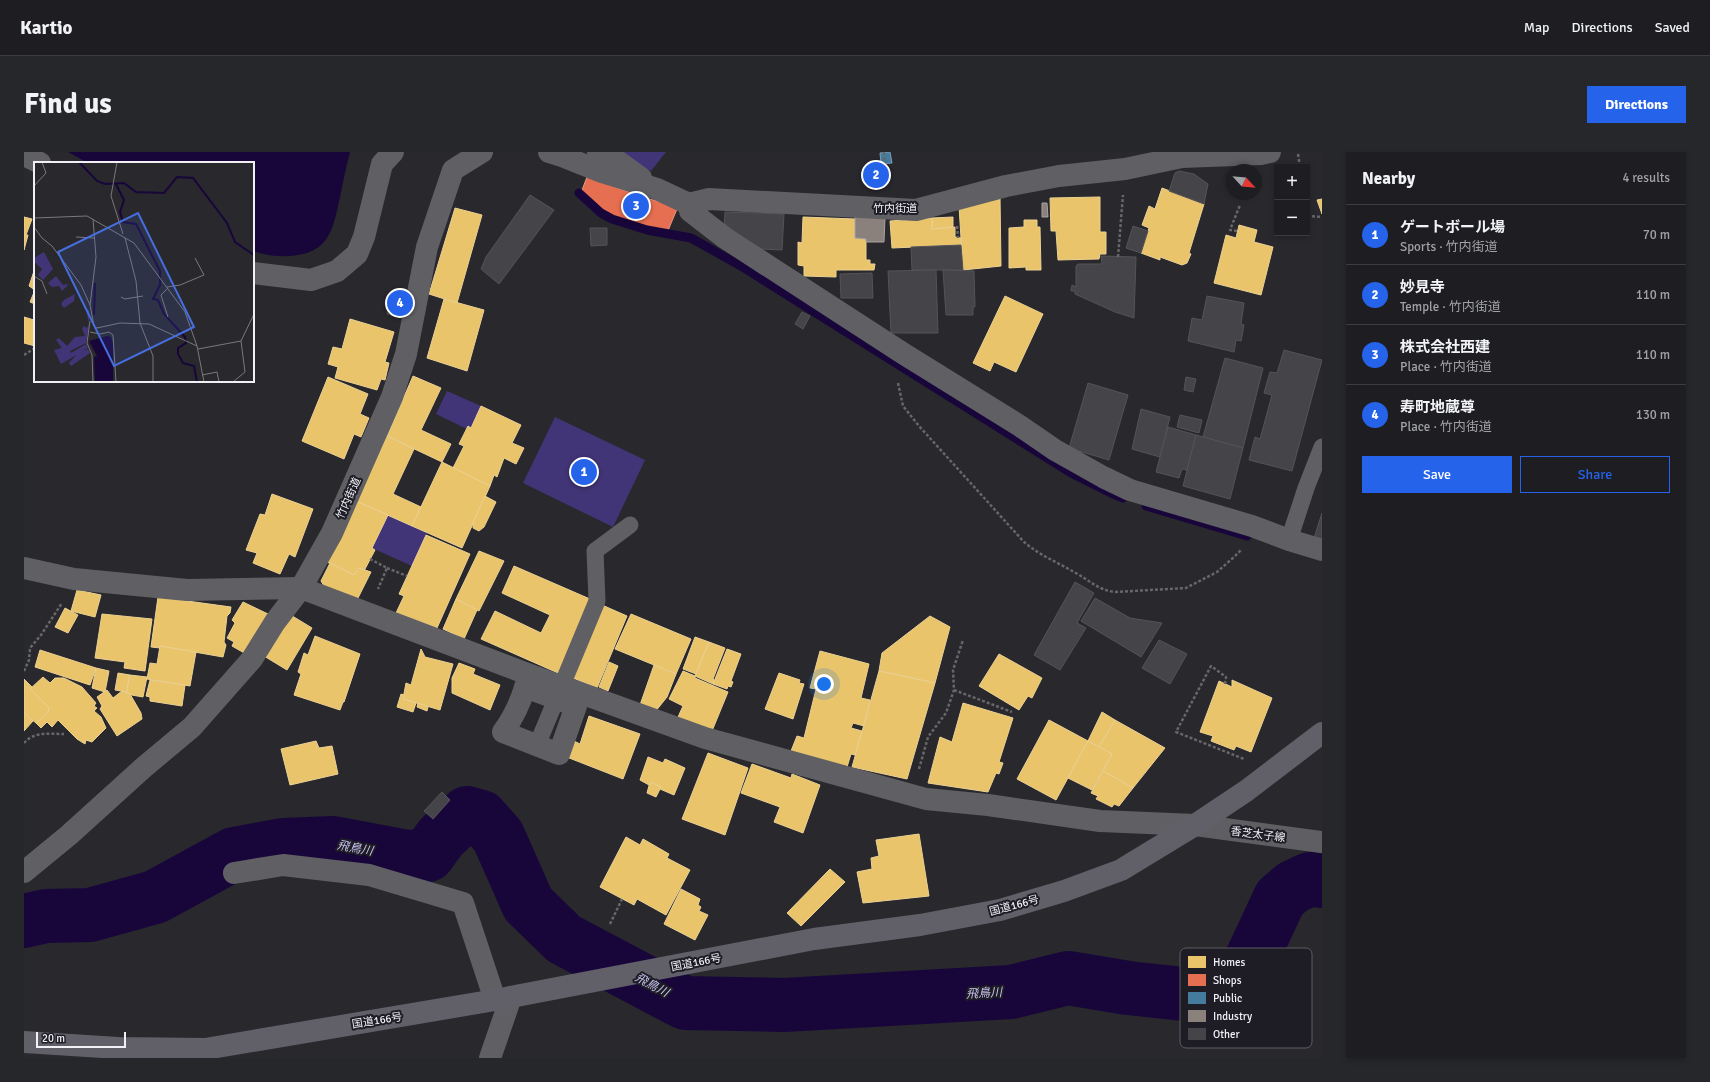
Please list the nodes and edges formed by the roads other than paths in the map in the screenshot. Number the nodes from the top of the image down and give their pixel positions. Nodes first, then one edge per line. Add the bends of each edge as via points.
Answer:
1 (392, 152) edge
2 (482, 152) edge
3 (549, 152) edge
4 (598, 152) edge
5 (1270, 152) edge
6 (24, 154) edge
7 (38, 162) edge
8 (1137, 162) edge
9 (657, 189) junction
10 (689, 204) junction
11 (254, 273) edge
12 (1322, 447) edge
13 (630, 525) dead end
14 (1289, 540) junction
15 (1322, 550) edge
16 (24, 568) edge
17 (301, 588) junction
18 (559, 692) junction
19 (1322, 734) edge
20 (540, 738) dead end
21 (1195, 825) junction
22 (1322, 842) edge
23 (24, 872) edge
24 (234, 873) dead end
25 (503, 999) junction
26 (24, 1042) edge
27 (490, 1058) edge

1 - 11 street via 382,164 364,237 357,254 337,271 311,280
2 - 17 street, 竹内街道 via 453,170 427,247 406,354 392,397 332,533
3 - 9 street
4 - 9 street via 616,160
5 - 8 street, 竹内街道
6 - 7 street
8 - 10 street, 竹内街道 via 991,190 916,210 709,199
9 - 10 street
10 - 14 street via 690,211 725,238 1055,450 1130,490 1252,526
12 - 14 lane
13 - 18 lane via 595,551 597,601
14 - 15 street
16 - 17 street via 74,579 187,590
17 - 18 street
17 - 23 street, 竹内街道 via 252,658 192,726
18 - 20 lane
18 - 21 street via 705,738 926,799 1100,821
19 - 21 highway, 国道166号
21 - 22 main road, 香芝太子線
21 - 25 highway, 国道166号 via 1121,870 1064,891 1000,910 920,925 814,939
24 - 25 street via 283,866 369,875 463,903
25 - 26 highway, 国道166号 via 205,1049 118,1048
25 - 27 street

